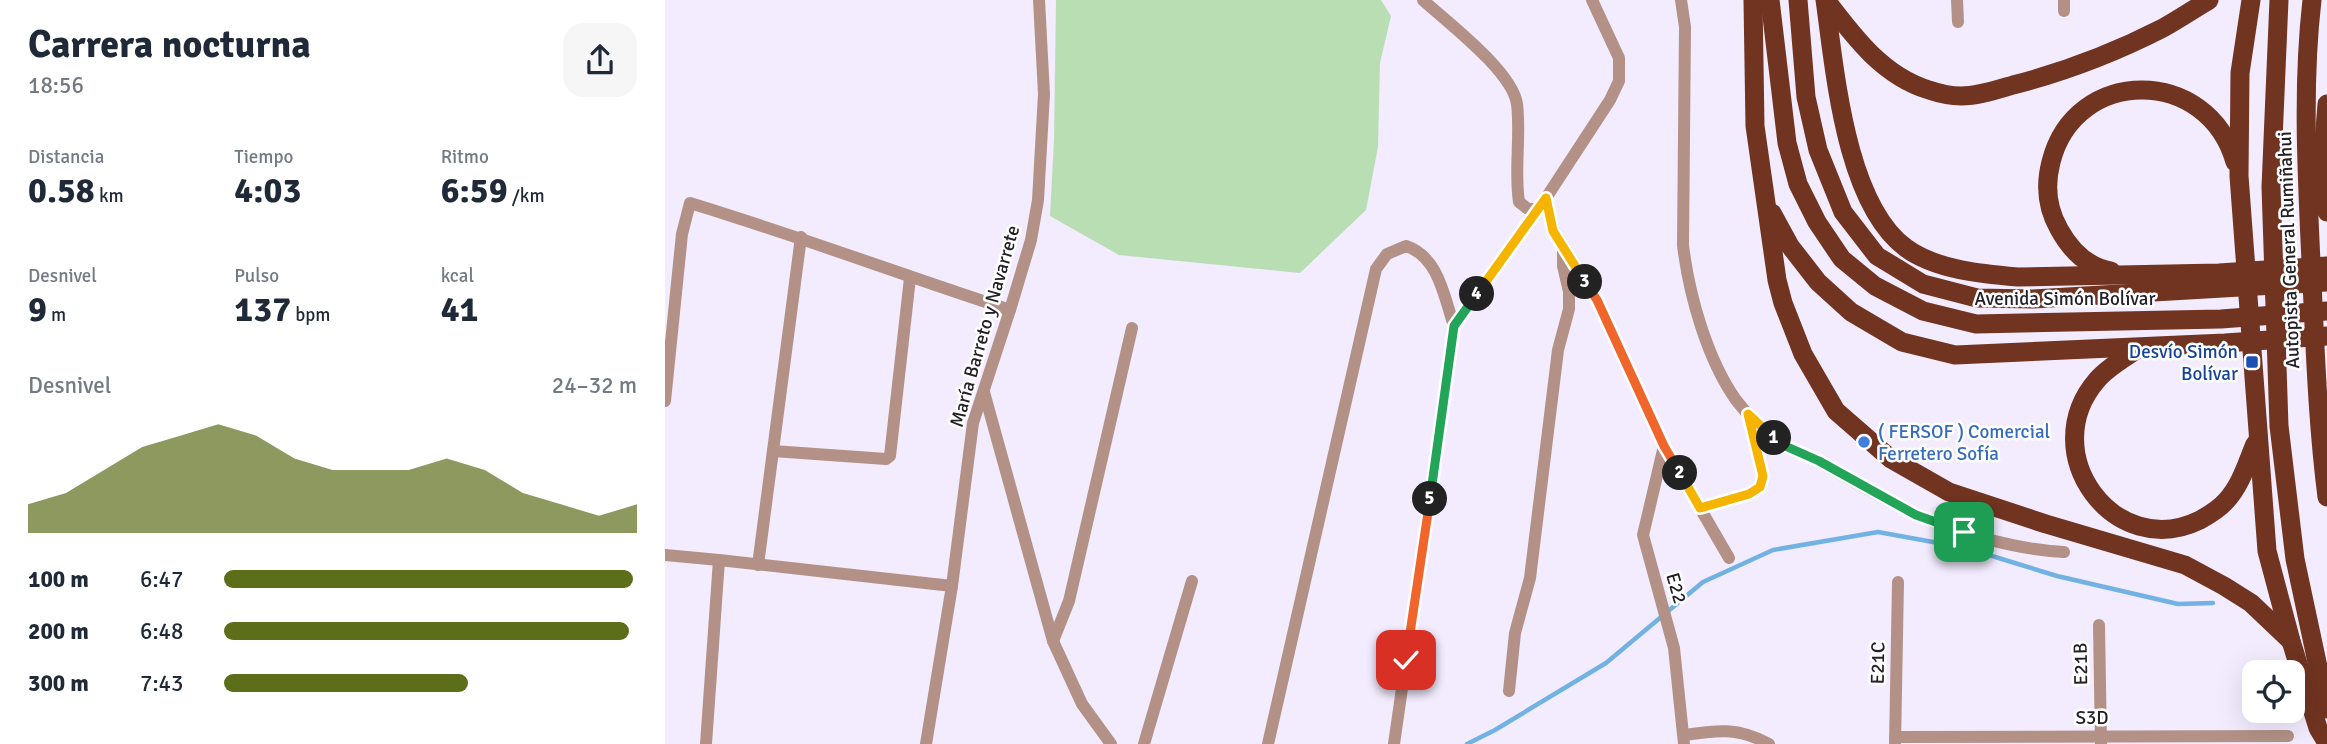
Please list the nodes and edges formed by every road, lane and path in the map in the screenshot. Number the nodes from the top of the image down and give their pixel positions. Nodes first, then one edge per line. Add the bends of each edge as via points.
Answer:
1 (1039, 0) edge
2 (1423, 0) edge
3 (1592, 0) edge
4 (1681, 0) edge
5 (1753, 0) edge
6 (1770, 0) edge
7 (1798, 0) edge
8 (1826, 0) edge
9 (1957, 0) edge
10 (2209, 0) edge
11 (2251, 0) edge
12 (2280, 0) edge
13 (2312, 0) edge
14 (1958, 22) dead end
15 (2327, 104) edge
16 (2325, 149) edge
17 (2239, 176) junction
18 (1546, 198) junction
19 (1765, 200) junction
20 (1538, 209) junction
21 (2327, 212) edge
22 (801, 237) junction
23 (1563, 249) junction
24 (2327, 266) edge
25 (2132, 274) junction
26 (910, 278) junction
27 (2220, 280) junction
28 (2327, 282) edge
29 (1010, 310) junction
30 (2327, 311) edge
31 (1454, 326) junction
32 (1132, 328) dead end
33 (2327, 336) edge
34 (2139, 348) junction
35 (983, 390) junction
36 (665, 401) edge
37 (1748, 414) junction
38 (2257, 439) junction
39 (1664, 446) junction
40 (773, 451) junction
41 (2327, 497) edge
42 (1700, 508) junction
43 (2064, 552) dead end
44 (665, 555) edge
45 (1729, 558) dead end
46 (719, 560) junction
47 (758, 565) junction
48 (1192, 581) dead end
49 (1898, 582) dead end
50 (951, 586) junction
51 (2099, 625) dead end
52 (1053, 641) junction
53 (2291, 642) junction
54 (1509, 691) dead end
55 (2327, 709) edge
56 (2288, 736) dead end
57 (1684, 739) edge
58 (1895, 740) edge
59 (2101, 740) edge
60 (2327, 743) edge
61 (706, 744) edge
62 (926, 744) edge
63 (1111, 744) edge
64 (1144, 744) edge
65 (1268, 744) edge
66 (1394, 744) edge
67 (1769, 744) edge

1 - 29 street, María Barreto y Navarrete via 1042,162 1031,240
2 - 20 street via 1505,76 1516,100 1518,202
3 - 18 street via 1619,58 1619,81
4 - 37 street via 1687,279 1706,344
5 - 19 highway via 1755,126
6 - 30 highway, Avenida Simón Bolívar via 1785,129 1798,184 1842,259 1875,286 1923,312 1976,324 2221,319
7 - 27 highway, Avenida Simón Bolívar via 1806,97 1818,150 1843,212 1877,256 1923,284 1977,298 2033,299
8 - 10 highway via 1854,37 1892,71 1929,90 1960,96 2045,77 2113,51
8 - 25 highway via 1849,148 1865,192 1889,231 1906,248 1935,262 1985,274
9 - 14 street
11 - 17 highway via 2240,74
12 - 55 highway, Autopista General Rumiñahui via 2270,187 2279,426 2295,559
13 - 41 highway, Autopista General Rumiñahui via 2307,185 2319,429
15 - 16 highway
16 - 21 highway
17 - 25 highway via 2229,142 2207,114 2177,95 2141,89 2106,96 2076,116 2055,145 2046,179 2051,215 2068,246 2096,268
17 - 38 highway
18 - 20 street
18 - 23 street via 1553,231
19 - 34 highway via 1790,246 1818,282 1851,312 1902,342 1955,355
19 - 53 highway via 1777,280 1803,354 1836,411 1891,459 1949,492 2185,565 2251,603
20 - 31 street
22 - 26 street
22 - 36 street via 690,203 682,234
22 - 40 street
23 - 39 street via 1597,300
23 - 54 street via 1569,309 1558,349 1531,578 1515,633
24 - 27 highway
25 - 27 highway
26 - 29 street
26 - 40 street via 890,456
27 - 28 highway, Avenida Simón Bolívar
29 - 35 street, María Barreto y Navarrete
31 - 65 street via 1426,257 1406,246 1387,254 1376,268
31 - 66 street
32 - 52 street via 1069,601
33 - 34 highway
34 - 38 highway via 2095,382 2075,429 2082,477 2105,507 2132,523 2155,529 2193,523 2226,501
35 - 50 street, María Barreto y Navarrete via 973,423
35 - 52 street
37 - 42 street via 1763,476 1760,487
37 - 43 street via 1783,445 1916,515 2038,551
38 - 53 highway via 2267,551
39 - 42 street
39 - 57 street, E22 via 1643,535 1674,648
40 - 47 street
42 - 45 street
44 - 46 street
46 - 47 street
46 - 61 street
47 - 50 street
48 - 64 street
49 - 58 street, E21C
50 - 62 street, María Barreto y Navarrete
51 - 59 street, E21B
52 - 63 street via 1082,704
53 - 60 highway
56 - 59 street, S3D
57 - 67 street via 1725,730 1752,734
58 - 59 street, S3D

